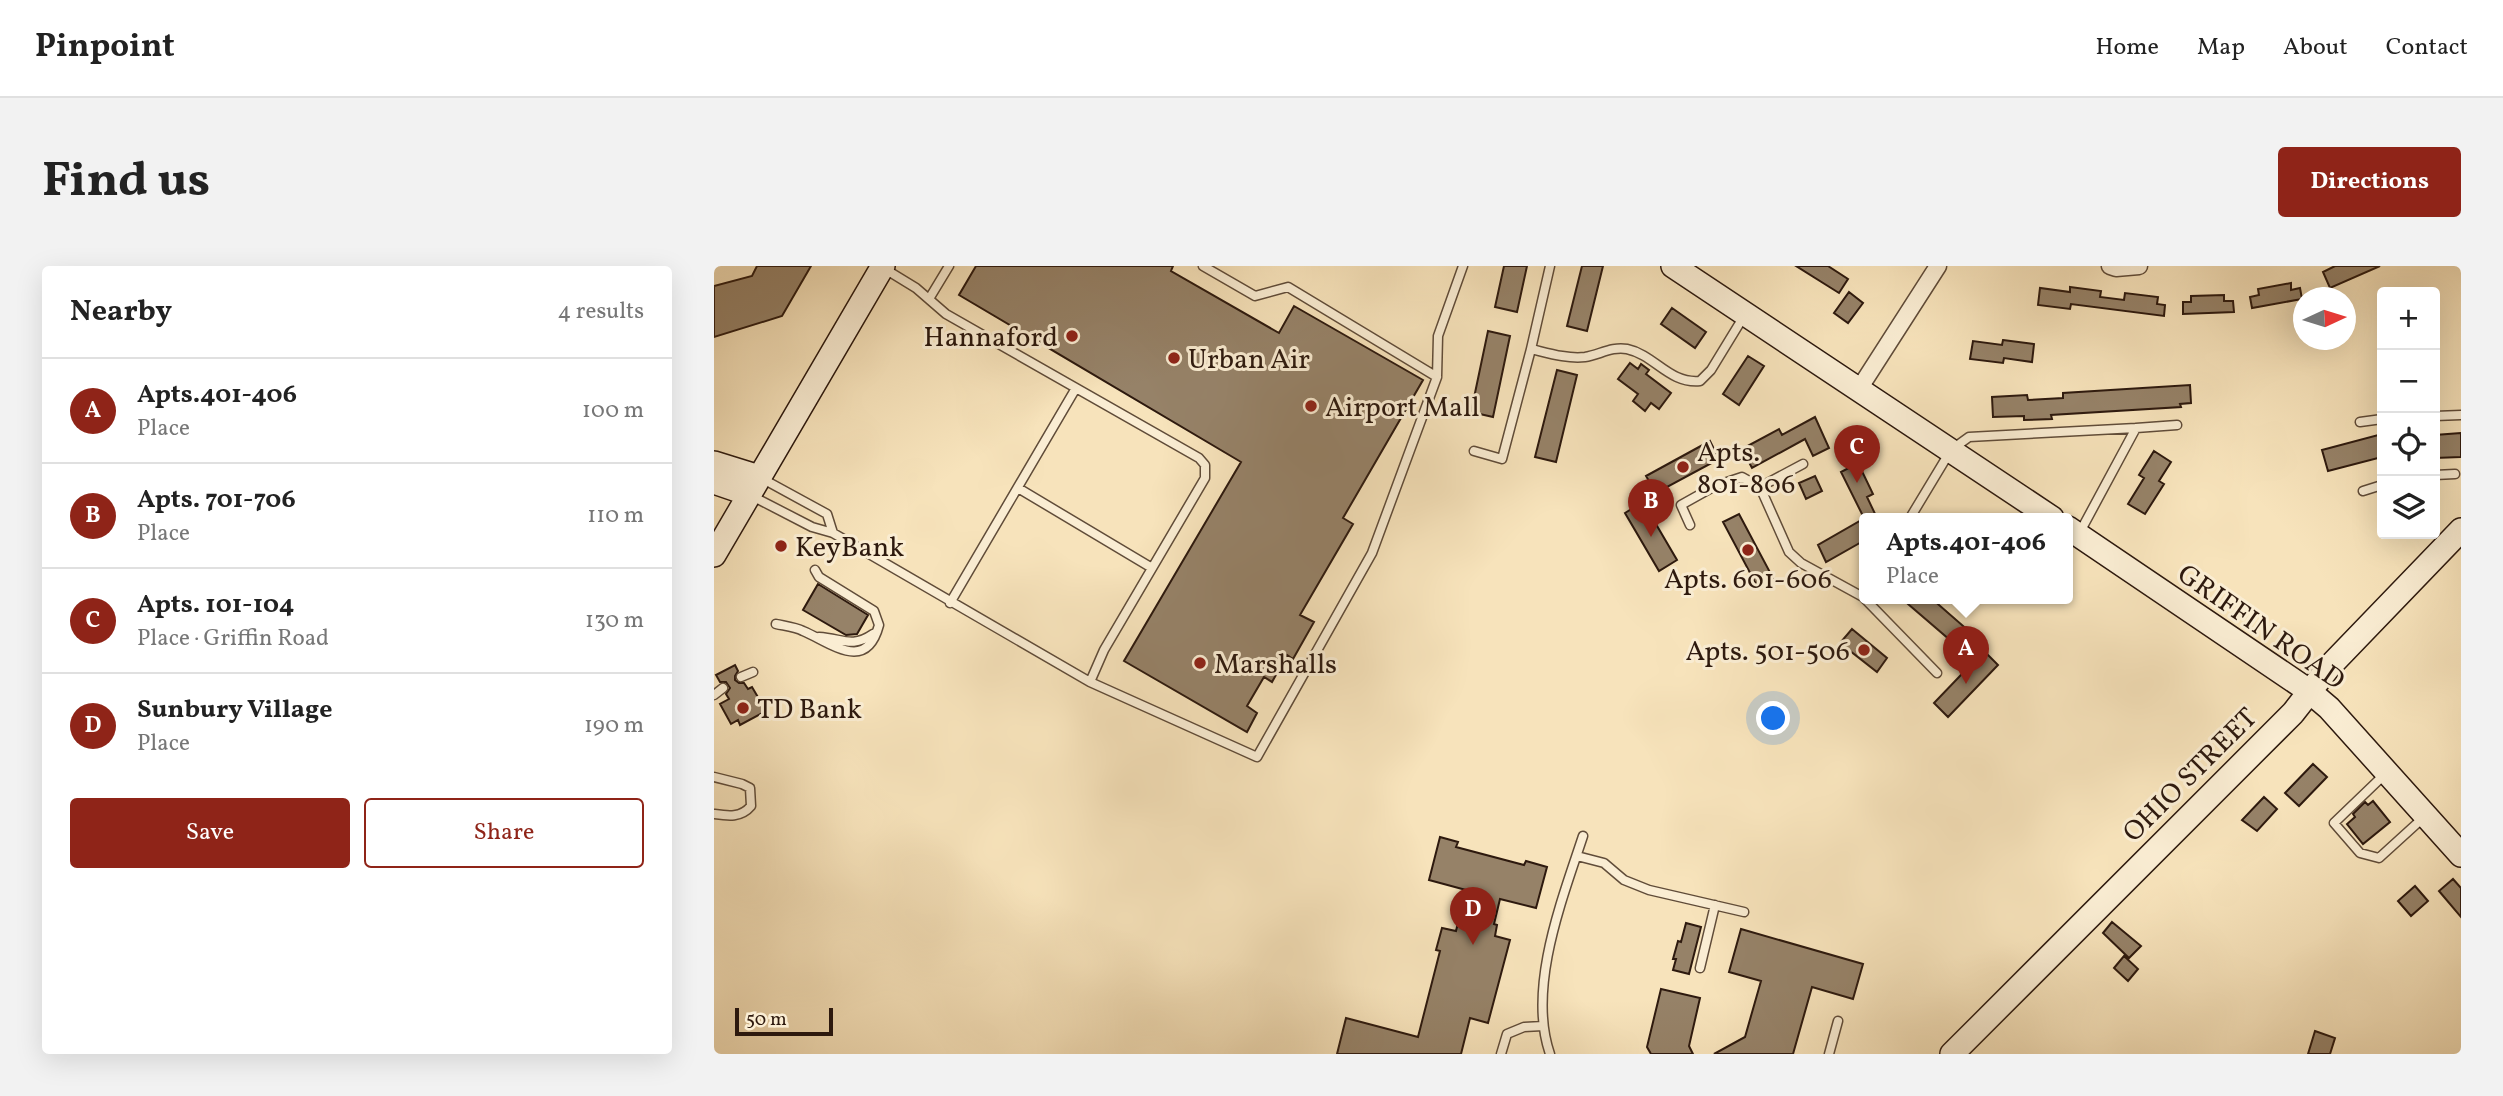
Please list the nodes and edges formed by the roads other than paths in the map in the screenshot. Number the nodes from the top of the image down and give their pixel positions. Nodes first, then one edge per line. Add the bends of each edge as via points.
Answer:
1 (949, 266) edge
2 (1463, 266) edge
3 (1550, 266) edge
4 (1673, 266) edge
5 (1938, 266) edge
6 (2110, 266) edge
7 (2139, 266) edge
8 (883, 267) edge
9 (1202, 267) edge
10 (929, 299) junction
11 (1746, 314) junction
12 (1531, 349) junction
13 (1437, 377) junction
14 (1076, 388) junction
15 (1859, 389) junction
16 (2461, 415) edge
17 (2440, 416) edge
18 (2377, 420) edge
19 (2360, 422) dead end
20 (2177, 425) dead end
21 (2136, 428) junction
22 (1951, 450) junction
23 (1474, 451) dead end
24 (714, 463) edge
25 (1803, 464) dead end
26 (2455, 474) dead end
27 (2440, 475) edge
28 (714, 482) edge
29 (754, 486) junction
30 (2377, 486) edge
31 (1760, 487) junction
32 (1018, 488) junction
33 (2362, 491) dead end
34 (1913, 513) edge
35 (2045, 513) edge
36 (1690, 525) dead end
37 (2461, 530) edge
38 (2073, 531) edge
39 (833, 533) junction
40 (714, 555) edge
41 (1152, 568) junction
42 (815, 570) dead end
43 (1859, 594) edge
44 (950, 603) junction
45 (1871, 604) edge
46 (776, 625) dead end
47 (753, 673) dead end
48 (1937, 673) dead end
49 (741, 677) dead end
50 (1090, 682) junction
51 (723, 688) dead end
52 (2309, 691) junction
53 (714, 695) edge
54 (2387, 772) junction
55 (714, 777) edge
56 (714, 814) edge
57 (2425, 816) junction
58 (1583, 836) dead end
59 (2461, 855) edge
60 (1577, 856) junction
61 (1715, 905) junction
62 (1744, 912) dead end
63 (1700, 968) dead end
64 (1838, 1021) dead end
65 (1543, 1026) junction
66 (1501, 1054) edge
67 (1550, 1054) edge
68 (1829, 1054) edge
69 (1952, 1054) edge

1 - 10 lane
2 - 13 lane via 1438,336
3 - 12 lane
4 - 11 main road
5 - 15 street
6 - 7 street
8 - 10 lane
8 - 29 main road
9 - 13 lane via 1255,296 1288,287
10 - 14 lane via 946,314
11 - 12 lane via 1700,381 1675,378 1628,349 1581,357
11 - 15 main road
12 - 23 lane via 1502,459
13 - 50 lane via 1372,552 1257,757
14 - 32 lane
14 - 41 lane via 1205,465 1205,478
15 - 22 main road
16 - 17 lane
18 - 19 lane
20 - 21 lane
21 - 22 lane via 1969,437
21 - 38 lane
22 - 34 lane
22 - 35 main road
24 - 29 main road
25 - 31 lane
26 - 27 lane
28 - 29 main road
29 - 39 lane via 813,527
29 - 39 lane via 827,514
29 - 40 main road
30 - 33 lane
31 - 36 lane via 1742,477 1692,498 1681,505
31 - 43 lane via 1789,552
32 - 41 lane
32 - 44 lane
37 - 52 main road, OHIO STREET
38 - 52 main road, GRIFFIN ROAD
39 - 44 lane
41 - 50 lane
42 - 46 lane via 874,611 878,629 870,644 848,653 800,629
44 - 50 lane
45 - 48 lane
47 - 49 lane
51 - 53 lane
52 - 54 main road, GRIFFIN ROAD
52 - 69 main road, OHIO STREET via 2283,723
54 - 57 main road, GRIFFIN ROAD
54 - 57 lane via 2334,823 2360,853 2379,858
55 - 56 lane via 750,788 752,800 740,815
57 - 59 main road, GRIFFIN ROAD
58 - 60 lane
60 - 61 lane via 1604,863 1624,880 1649,890
60 - 65 lane via 1545,971
61 - 62 lane
61 - 63 lane
64 - 68 lane
65 - 66 lane via 1507,1034
65 - 67 lane

